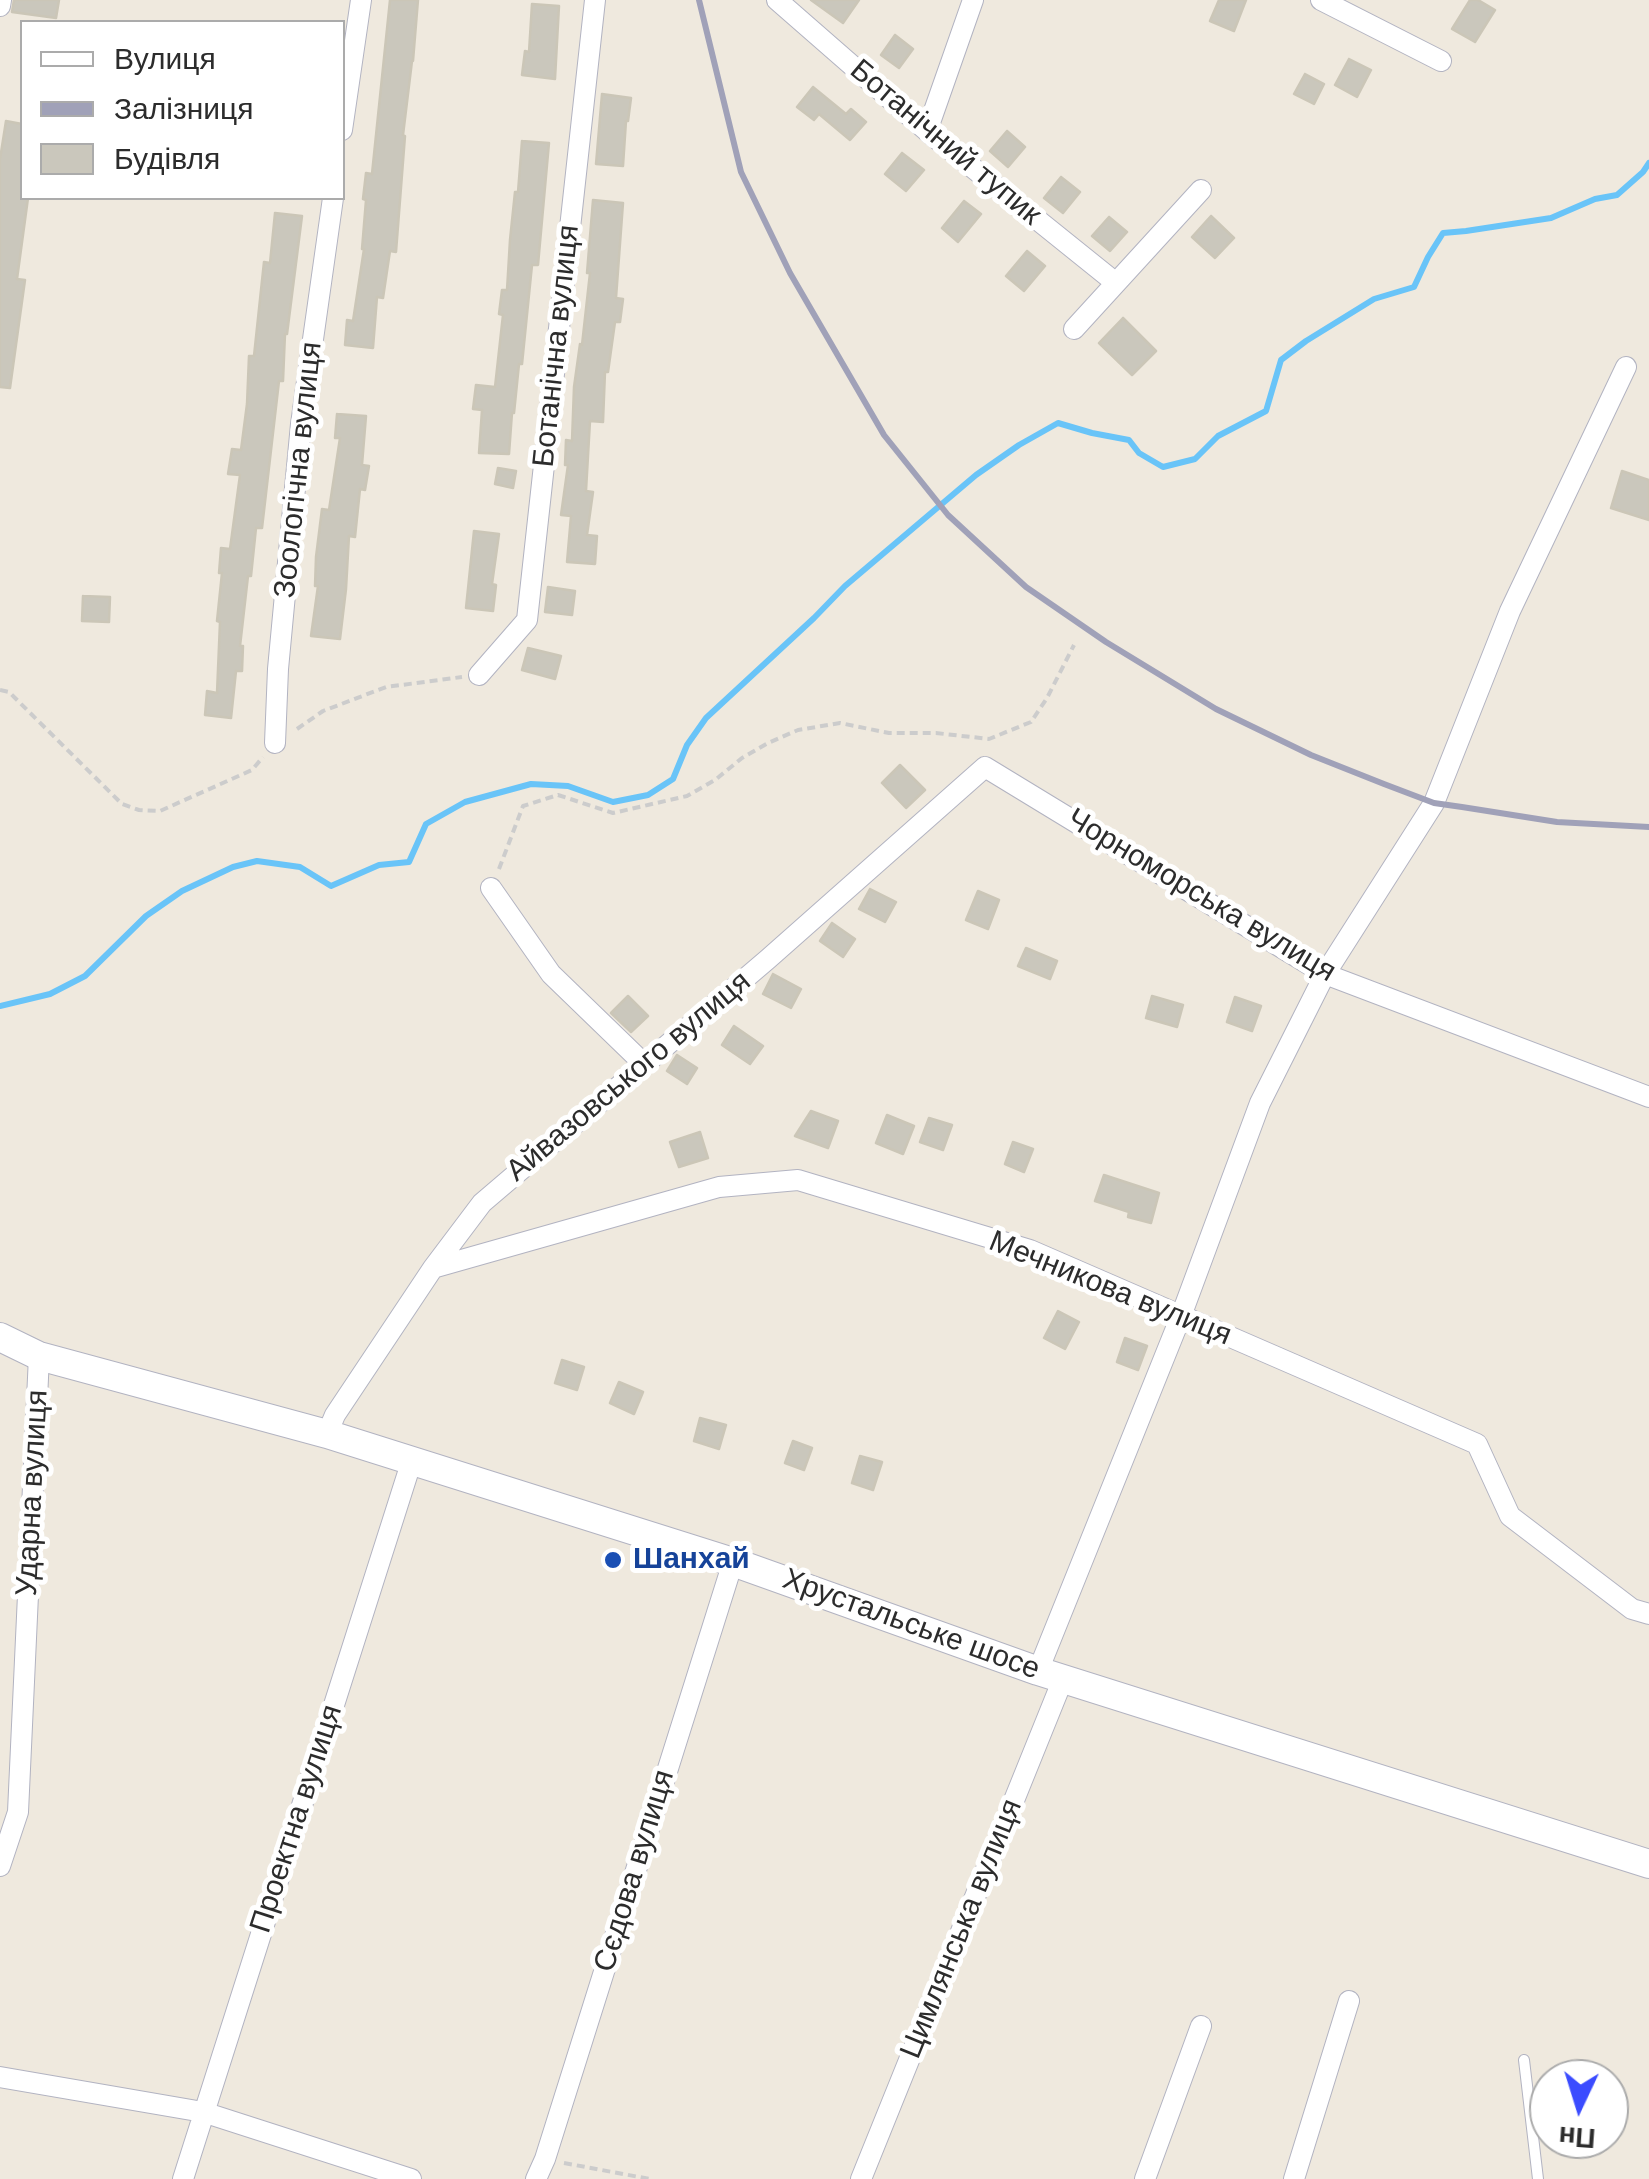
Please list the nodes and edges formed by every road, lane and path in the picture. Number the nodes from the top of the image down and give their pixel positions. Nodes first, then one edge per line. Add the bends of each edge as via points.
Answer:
1 (361, 0) edge
2 (595, 0) edge
3 (777, 0) edge
4 (973, 0) edge
5 (1322, 0) edge
6 (1441, 62) dead end
7 (345, 109) edge
8 (927, 131) junction
9 (1201, 190) dead end
10 (333, 200) edge
11 (1116, 283) junction
12 (1074, 329) dead end
13 (1626, 368) dead end
14 (1074, 645) dead end
15 (479, 675) joint
16 (0, 690) edge
17 (275, 743) junction
18 (985, 767) joint
19 (492, 888) joint
20 (1325, 974) junction
21 (644, 1064) junction
22 (1649, 1096) edge
23 (433, 1268) junction
24 (1181, 1316) junction
25 (0, 1337) edge
26 (40, 1356) junction
27 (327, 1434) junction
28 (412, 1460) junction
29 (732, 1562) junction
30 (1649, 1614) edge
31 (1050, 1675) junction
32 (1649, 1864) edge
33 (0, 1866) edge
34 (1348, 2001) dead end
35 (1201, 2026) dead end
36 (1524, 2060) dead end
37 (0, 2078) edge
38 (203, 2112) junction
39 (540, 2169) edge
40 (183, 2179) edge
41 (411, 2179) edge
42 (650, 2179) edge
43 (862, 2179) edge
44 (1145, 2179) edge
45 (1294, 2179) edge
46 (1538, 2179) edge

1 - 7 street
2 - 15 street, Ботанічна вулиця via 527,620
3 - 8 street, Ботанічний тупик
4 - 8 street
5 - 6 street
8 - 11 street, Ботанічний тупик
9 - 11 street
10 - 17 street, Зоологічна вулиця via 301,424
11 - 12 street
13 - 20 street, Цимлянська вулиця via 1510,612 1434,802
14 - 19 path via 1031,722 989,739 888,734 840,723 768,743 687,796 613,813 558,795 523,806
15 - 17 path via 386,687 323,711
16 - 17 path via 122,804 139,810 160,811 252,770
18 - 20 street, Чорноморська вулиця
18 - 21 street, Айвазовського вулиця
19 - 21 street via 551,974
20 - 22 street, Чорноморська вулиця
20 - 24 street, Цимлянська вулиця via 1260,1103
21 - 23 street, Айвазовського вулиця via 482,1203
23 - 24 street, Мечникова вулиця via 719,1187 798,1180 1030,1250
23 - 27 street, Айвазовського вулиця
24 - 30 street, Мечникова вулиця via 1477,1444 1510,1516 1632,1609
24 - 31 street, Цимлянська вулиця
25 - 26 street, Хрустальське шосе
26 - 27 street, Хрустальське шосе
26 - 33 street, Ударна вулиця via 18,1812
27 - 28 street, Хрустальське шосе
28 - 29 street, Хрустальське шосе
28 - 38 street, Проектна вулиця
29 - 31 street, Хрустальське шосе
29 - 39 street, Сєдова вулиця
31 - 32 street, Хрустальське шосе
31 - 43 street, Цимлянська вулиця
34 - 45 street
35 - 44 street
36 - 46 lane
37 - 38 street
38 - 40 street, Проектна вулиця
38 - 41 street
39 - 42 path

